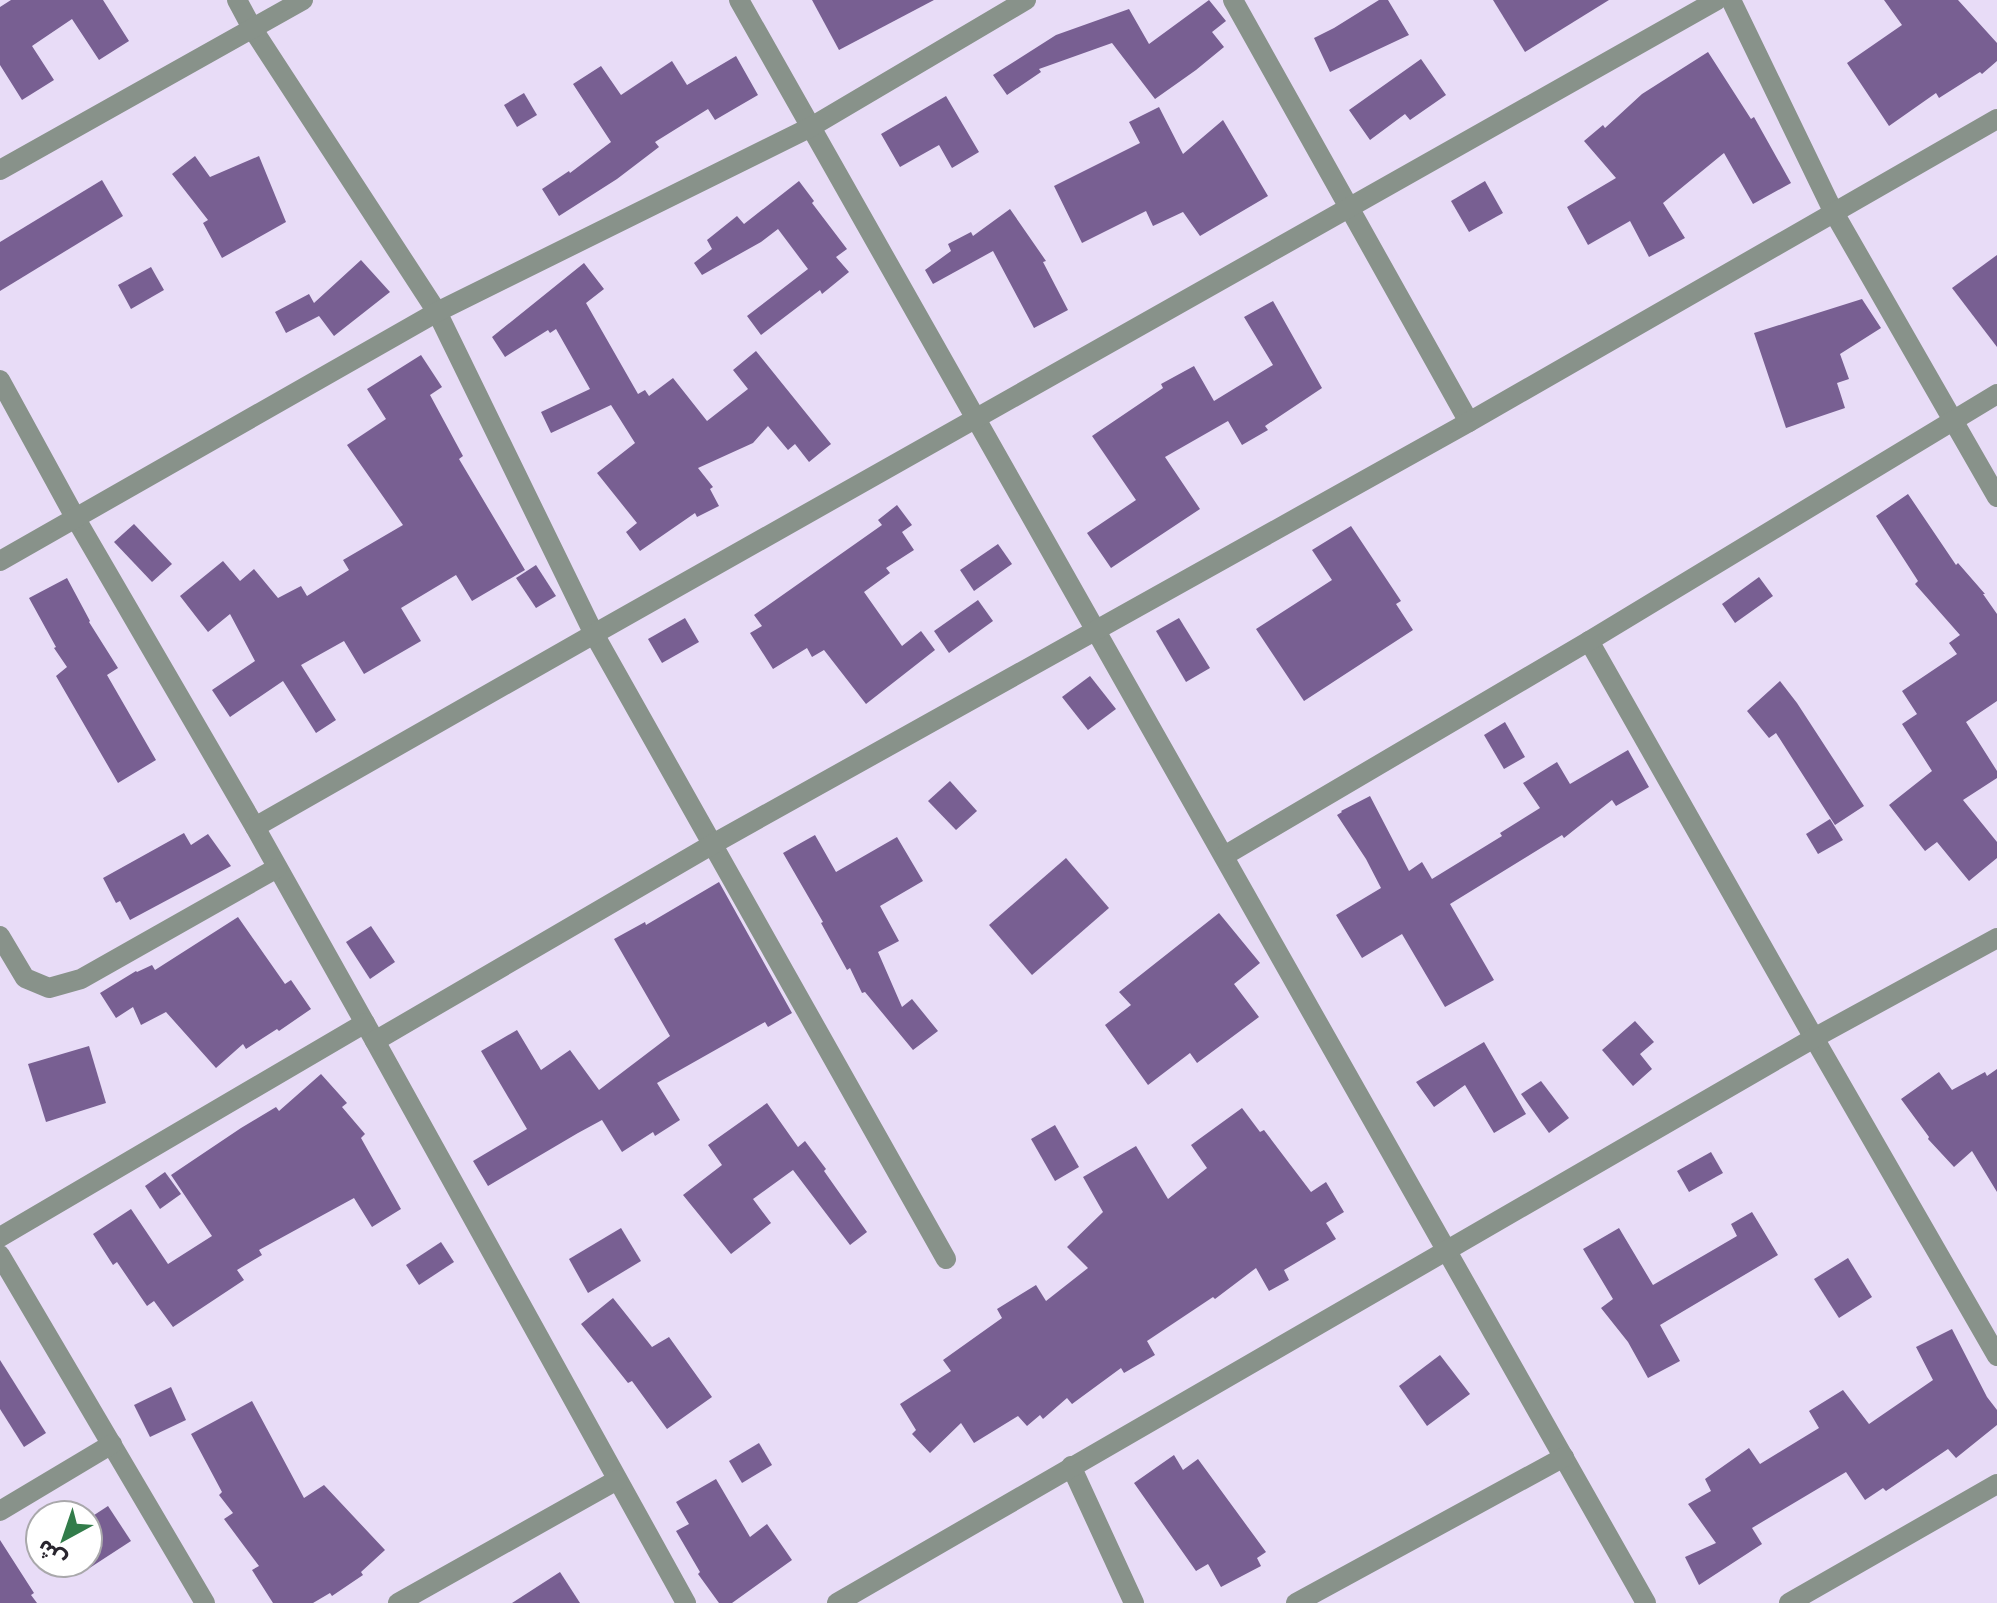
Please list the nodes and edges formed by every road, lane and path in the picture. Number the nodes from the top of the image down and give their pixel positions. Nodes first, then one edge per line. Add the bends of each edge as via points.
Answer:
1 (237, 0) edge
2 (303, 0) edge
3 (739, 0) edge
4 (1026, 0) edge
5 (1233, 0) edge
6 (1717, 0) edge
7 (1731, 0) edge
8 (252, 28) junction
9 (1997, 119) edge
10 (811, 127) junction
11 (0, 170) edge
12 (1349, 208) junction
13 (1833, 211) junction
14 (437, 312) junction
15 (0, 380) edge
16 (1997, 394) edge
17 (977, 419) junction
18 (1953, 420) junction
19 (1469, 422) junction
20 (1997, 497) edge
21 (76, 519) junction
22 (0, 561) edge
23 (1096, 631) junction
24 (594, 634) junction
25 (1589, 641) junction
26 (255, 827) junction
27 (713, 844) junction
28 (1224, 856) junction
29 (277, 868) junction
30 (0, 936) edge
31 (1997, 938) edge
32 (370, 1032) junction
33 (1814, 1038) junction
34 (0, 1237) edge
35 (1446, 1250) junction
36 (0, 1255) edge
37 (946, 1259) dead end
38 (1997, 1356) edge
39 (112, 1444) junction
40 (1564, 1457) junction
41 (1071, 1466) junction
42 (617, 1480) junction
43 (1997, 1484) edge
44 (0, 1511) edge
45 (205, 1603) edge
46 (398, 1603) edge
47 (686, 1603) edge
48 (837, 1603) edge
49 (1134, 1603) edge
50 (1296, 1603) edge
51 (1646, 1603) edge
52 (1789, 1603) edge

1 - 8 street
2 - 8 street
3 - 10 street
4 - 10 street
5 - 12 street
6 - 12 street
7 - 13 street
8 - 11 street
8 - 14 street
9 - 13 street
10 - 14 street
10 - 17 street
12 - 17 street
12 - 19 street
13 - 18 street
13 - 19 street
14 - 21 street
14 - 24 street
15 - 21 street
16 - 18 street
17 - 23 street
17 - 24 street
18 - 20 street
18 - 25 street
19 - 23 street
21 - 22 street
21 - 26 street
23 - 27 street
23 - 28 street
24 - 26 street
24 - 27 street
25 - 28 street
25 - 33 street
26 - 29 street
27 - 32 street
27 - 37 street
28 - 35 street
29 - 30 street via 81,979 49,988 25,978
29 - 32 street
31 - 33 street
32 - 34 street
32 - 42 street
33 - 35 street
33 - 38 street
35 - 40 street
35 - 41 street
36 - 39 street
39 - 44 street
39 - 45 street
40 - 50 street
40 - 51 street
41 - 48 street
41 - 49 street
42 - 46 street
42 - 47 street
43 - 52 street

